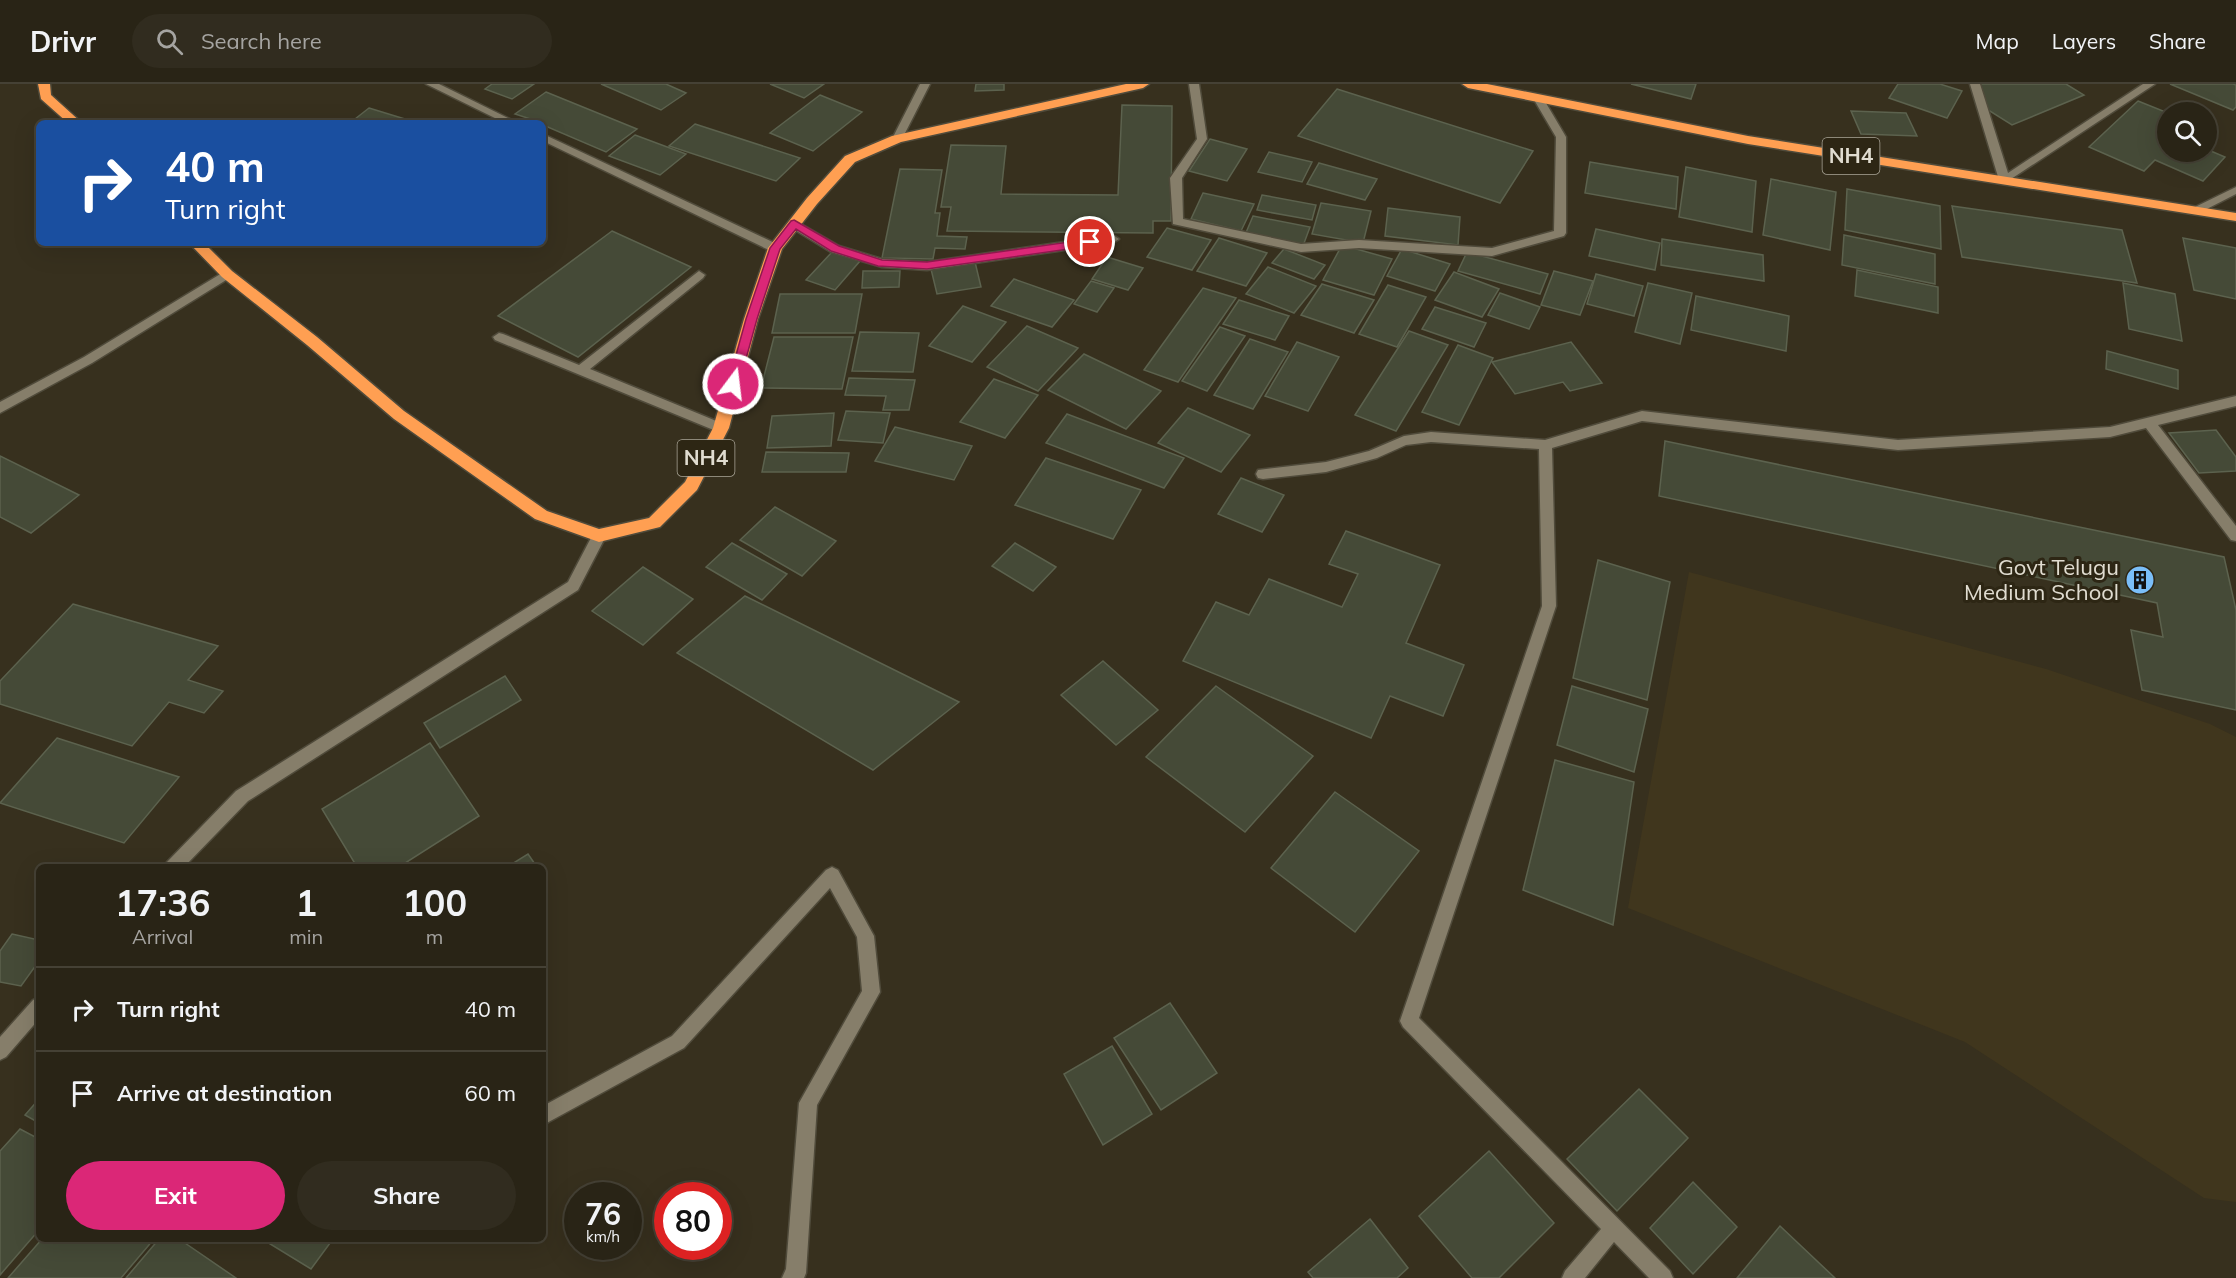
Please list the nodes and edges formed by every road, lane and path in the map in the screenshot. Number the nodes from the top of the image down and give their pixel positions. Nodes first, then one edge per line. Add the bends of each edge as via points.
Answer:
1 (44, 84) edge
2 (431, 84) edge
3 (925, 84) edge
4 (1143, 84) edge
5 (1194, 84) edge
6 (1468, 84) edge
7 (1975, 84) edge
8 (2150, 84) edge
9 (1538, 98) junction
10 (73, 120) edge
11 (507, 120) edge
12 (546, 138) edge
13 (897, 139) junction
14 (2005, 180) junction
15 (2236, 190) edge
16 (2194, 210) junction
17 (2236, 217) edge
18 (794, 224) junction
19 (1113, 239) dead end
20 (199, 246) edge
21 (775, 248) junction
22 (227, 274) junction
23 (699, 275) dead end
24 (499, 337) dead end
25 (580, 371) junction
26 (2236, 401) edge
27 (0, 408) edge
28 (2149, 422) junction
29 (721, 428) junction
30 (1545, 445) junction
31 (1263, 474) dead end
32 (599, 536) junction
33 (2236, 536) edge
34 (176, 864) edge
35 (36, 1010) edge
36 (0, 1052) edge
37 (546, 1114) edge
38 (1613, 1229) junction
39 (792, 1278) edge
40 (1572, 1278) edge
41 (1663, 1278) edge

1 - 10 highway via 45,96
2 - 11 street
3 - 13 street
4 - 13 highway, NH4
5 - 9 street via 1202,139 1176,178 1177,221 1301,248 1359,244 1492,252 1560,232 1561,137
6 - 9 highway, NH4
7 - 14 street
8 - 14 street
9 - 14 highway, NH4 via 1748,140
12 - 21 street
13 - 18 highway, NH4 via 850,159
14 - 16 highway, NH4
15 - 16 street
16 - 17 highway, NH4
18 - 19 street via 835,249 882,263 927,266
18 - 21 highway, NH4
20 - 22 highway
21 - 29 highway, NH4
22 - 27 street via 88,360
22 - 32 highway via 399,415 475,469 542,515
23 - 25 street
24 - 25 street
25 - 29 street
26 - 28 street
28 - 30 street via 2110,432 1898,445 1642,416
28 - 33 street
29 - 32 highway, NH4 via 692,486 654,523
30 - 31 street via 1431,436 1326,467
30 - 38 street via 1549,606 1409,1021
32 - 34 street via 573,586 242,796
35 - 36 street
37 - 39 street via 678,1042 832,875 865,936 872,992 808,1103 796,1273
38 - 40 street
38 - 41 street

